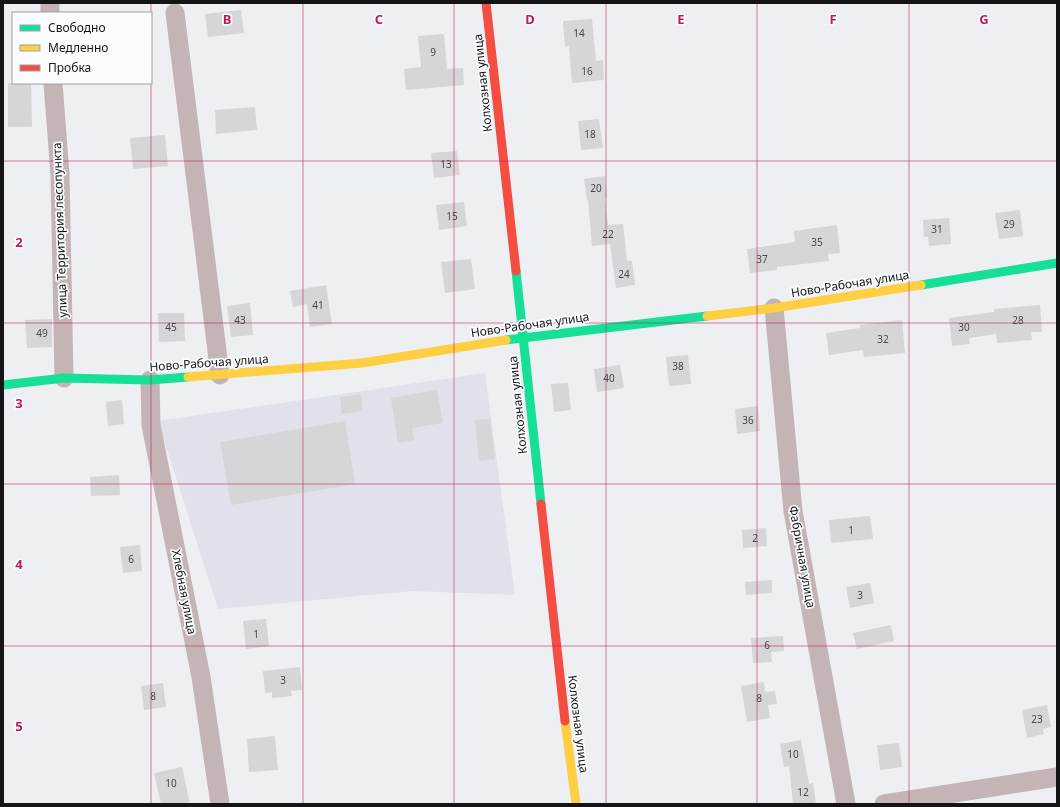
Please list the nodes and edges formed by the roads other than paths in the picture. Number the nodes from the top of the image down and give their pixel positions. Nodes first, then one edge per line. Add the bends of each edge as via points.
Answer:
1 (486, 3) edge
2 (175, 13) dead end
3 (53, 84) edge
4 (1057, 263) edge
5 (774, 308) junction
6 (523, 337) junction
7 (220, 374) junction
8 (64, 378) junction
9 (150, 380) junction
10 (3, 385) edge
11 (1057, 777) edge
12 (220, 804) edge
13 (576, 804) edge
14 (846, 804) edge
15 (884, 804) edge

1 - 6 street, Колхозная улица
2 - 7 street
3 - 8 street, улица Территория лесопункта via 60,174
4 - 5 street, Ново-Рабочая улица
5 - 6 street, Ново-Рабочая улица
5 - 14 street, Фабричная улица via 793,511
6 - 7 street, Ново-Рабочая улица via 362,363
6 - 13 street, Колхозная улица via 566,739
7 - 9 street, Ново-Рабочая улица
8 - 9 street, Ново-Рабочая улица
8 - 10 street, Ново-Рабочая улица
9 - 12 street, Хлебная улица via 152,425 201,676
11 - 15 street

